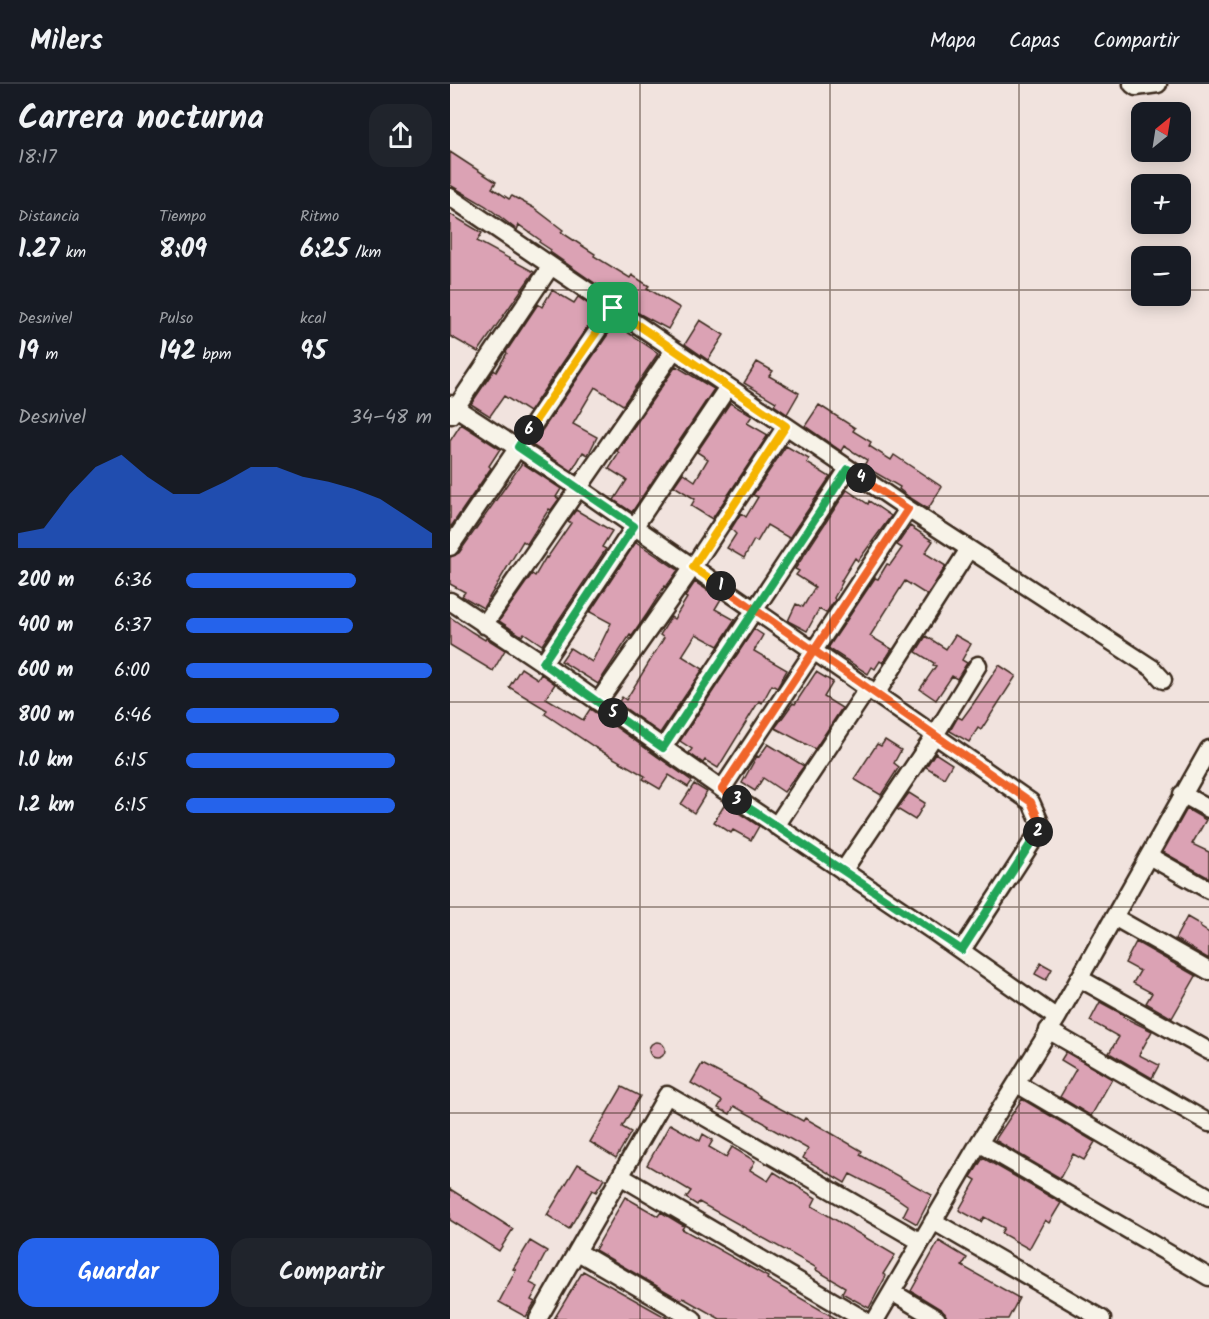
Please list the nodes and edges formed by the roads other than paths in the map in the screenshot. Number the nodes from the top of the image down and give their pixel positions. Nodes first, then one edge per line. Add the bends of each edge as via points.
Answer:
1 (1132, 84) edge
2 (1158, 84) edge
3 (450, 197) edge
4 (551, 266) junction
5 (613, 308) junction
6 (674, 350) junction
7 (728, 387) junction
8 (452, 409) edge
9 (786, 426) junction
10 (518, 447) junction
11 (848, 469) junction
12 (579, 488) junction
13 (908, 509) junction
14 (634, 526) junction
15 (450, 547) edge
16 (969, 549) junction
17 (693, 567) junction
18 (450, 601) edge
19 (755, 610) junction
20 (484, 625) junction
21 (814, 651) junction
22 (543, 663) junction
23 (978, 665) dead end
24 (1164, 680) dead end
25 (872, 691) junction
26 (598, 702) junction
27 (935, 735) junction
28 (663, 748) junction
29 (1209, 748) edge
30 (722, 789) junction
31 (1182, 794) junction
32 (1209, 809) edge
33 (776, 826) junction
34 (1149, 856) junction
35 (843, 871) junction
36 (1209, 890) edge
37 (1114, 917) junction
38 (962, 950) junction
39 (1209, 971) edge
40 (1079, 978) junction
41 (1053, 1024) junction
42 (1209, 1051) edge
43 (1017, 1084) junction
44 (1209, 1123) edge
45 (979, 1143) junction
46 (622, 1177) junction
47 (1209, 1197) edge
48 (933, 1221) junction
49 (921, 1242) junction
50 (578, 1252) junction
51 (1209, 1277) edge
52 (892, 1292) junction
53 (538, 1319) edge
54 (693, 1319) edge
55 (863, 1319) edge
56 (876, 1319) edge
57 (937, 1319) edge
58 (1102, 1319) edge

1 - 2 street
3 - 4 street
4 - 5 street
4 - 8 street
5 - 6 street
5 - 10 street
6 - 7 street
6 - 12 street
7 - 9 street
7 - 14 street
8 - 10 street
9 - 11 street
9 - 17 street
10 - 12 street
10 - 15 street
11 - 13 street
11 - 19 street
12 - 14 street
12 - 20 street
13 - 16 street
13 - 21 street
14 - 17 street
14 - 22 street
16 - 24 street
16 - 25 street
17 - 19 street
17 - 26 street
18 - 20 street
19 - 21 street
19 - 28 street
20 - 22 street
21 - 25 street
21 - 30 street
22 - 26 street
23 - 27 street
25 - 27 street
25 - 33 street
26 - 28 street
27 - 35 street
27 - 38 street via 1031,802 1042,827
28 - 30 street
29 - 31 street
30 - 33 street
31 - 32 street
31 - 34 street
33 - 35 street
34 - 36 street
34 - 37 street
35 - 38 street
37 - 39 street
37 - 40 street
38 - 41 street
40 - 41 street
40 - 42 street
41 - 43 street
41 - 44 street
43 - 45 street
43 - 47 street
45 - 48 street
45 - 51 street
46 - 49 street via 667,1095
46 - 50 street
46 - 55 street
48 - 49 street
48 - 58 street
49 - 52 street
50 - 53 street
50 - 54 street
52 - 56 street
52 - 57 street

